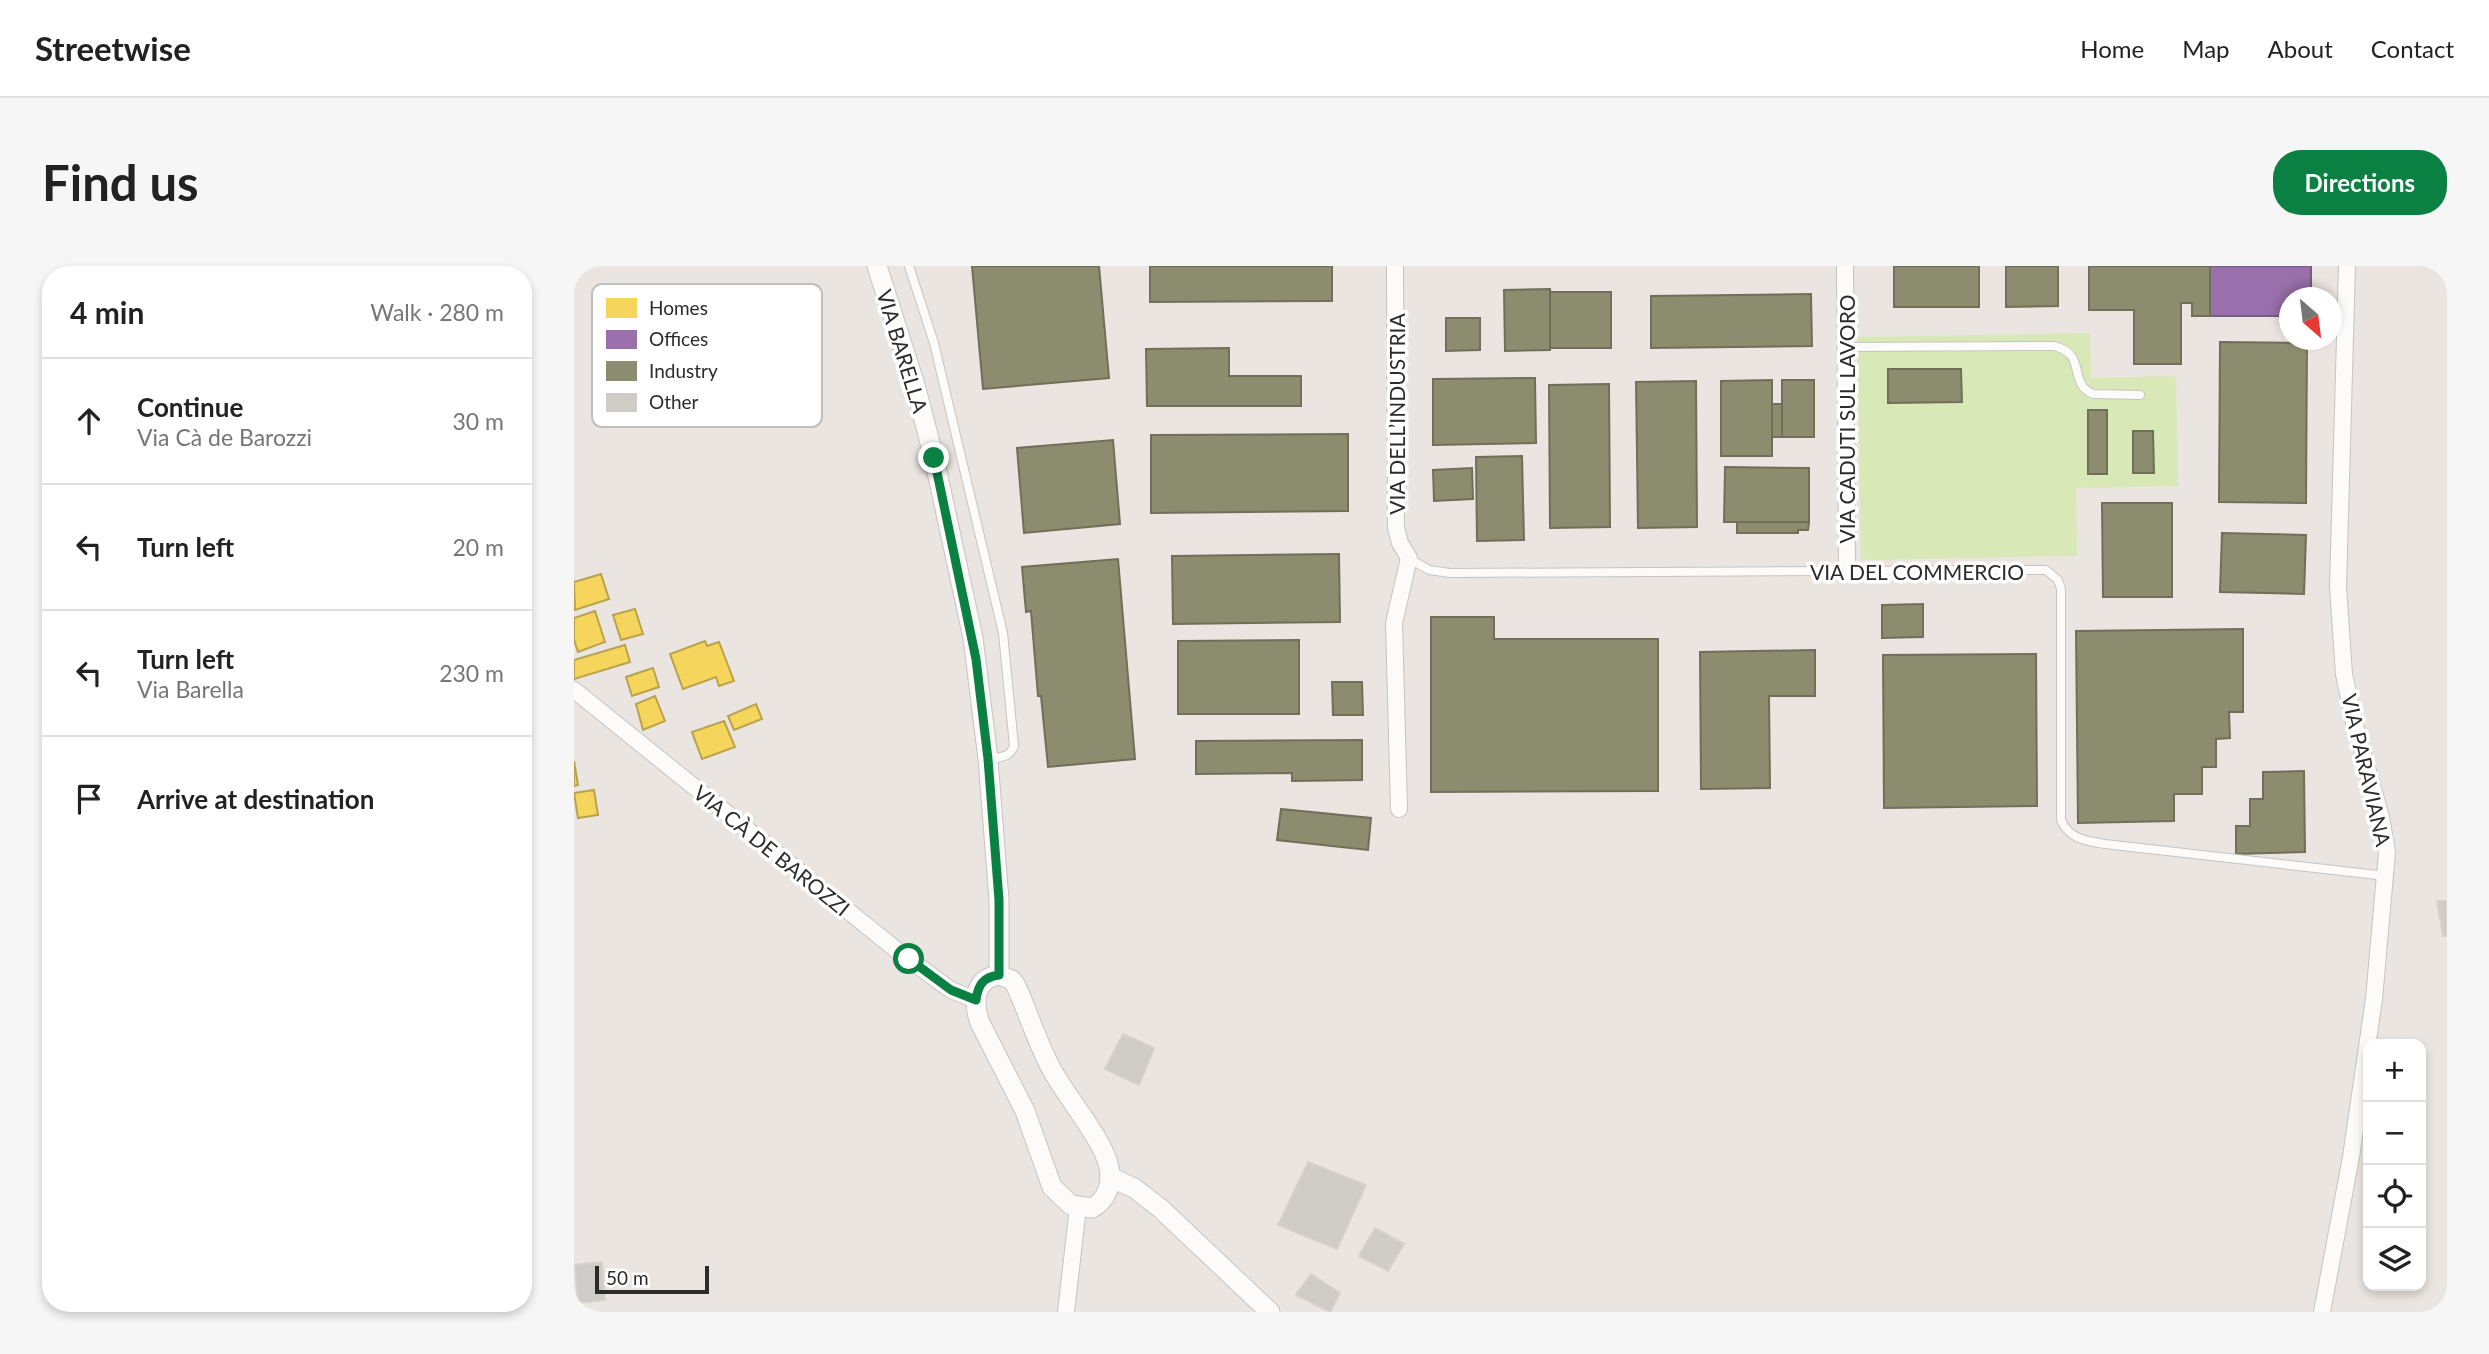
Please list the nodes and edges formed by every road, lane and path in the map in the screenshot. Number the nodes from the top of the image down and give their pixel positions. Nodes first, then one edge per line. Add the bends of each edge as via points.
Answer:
1 (877, 266) edge
2 (909, 266) edge
3 (1395, 266) edge
4 (1845, 266) edge
5 (2347, 266) edge
6 (1845, 347) junction
7 (2140, 395) dead end
8 (1409, 558) junction
9 (1847, 572) junction
10 (574, 690) edge
11 (988, 759) junction
12 (1399, 809) dead end
13 (2386, 876) junction
14 (999, 975) junction
15 (976, 1000) junction
16 (1110, 1177) junction
17 (1078, 1207) junction
18 (1066, 1312) edge
19 (1270, 1312) edge
20 (2322, 1312) edge

1 - 11 street, VIA BARELLA via 934,458 973,638
2 - 11 lane via 934,343 1003,633 1014,746 1006,756
3 - 8 street, VIA DELL’INDUSTRIA via 1395,513 1400,543
4 - 6 street, VIA CADUTI SUL LAVORO
5 - 13 street, VIA PARAVIANA via 2338,587 2344,674 2384,832
6 - 7 lane via 2054,346 2071,354 2087,392
6 - 9 street, VIA CADUTI SUL LAVORO
8 - 9 lane, VIA DEL COMMERCIO via 1429,570 1450,573
8 - 12 street via 1394,623
9 - 13 lane, VIA DEL COMMERCIO via 2046,570 2053,575 2061,589 2061,820 2076,838
10 - 15 street, VIA CÀ DE BAROZZI via 899,952 951,990
11 - 14 street, VIA BARELLA via 999,900
13 - 20 street, VIA PARAVIANA via 2351,1157
14 - 15 street via 981,982
14 - 16 street via 1016,986 1050,1067 1104,1153
15 - 17 street via 984,1035 1026,1111 1052,1187
16 - 17 street via 1101,1203
16 - 19 street via 1160,1208
17 - 18 street

